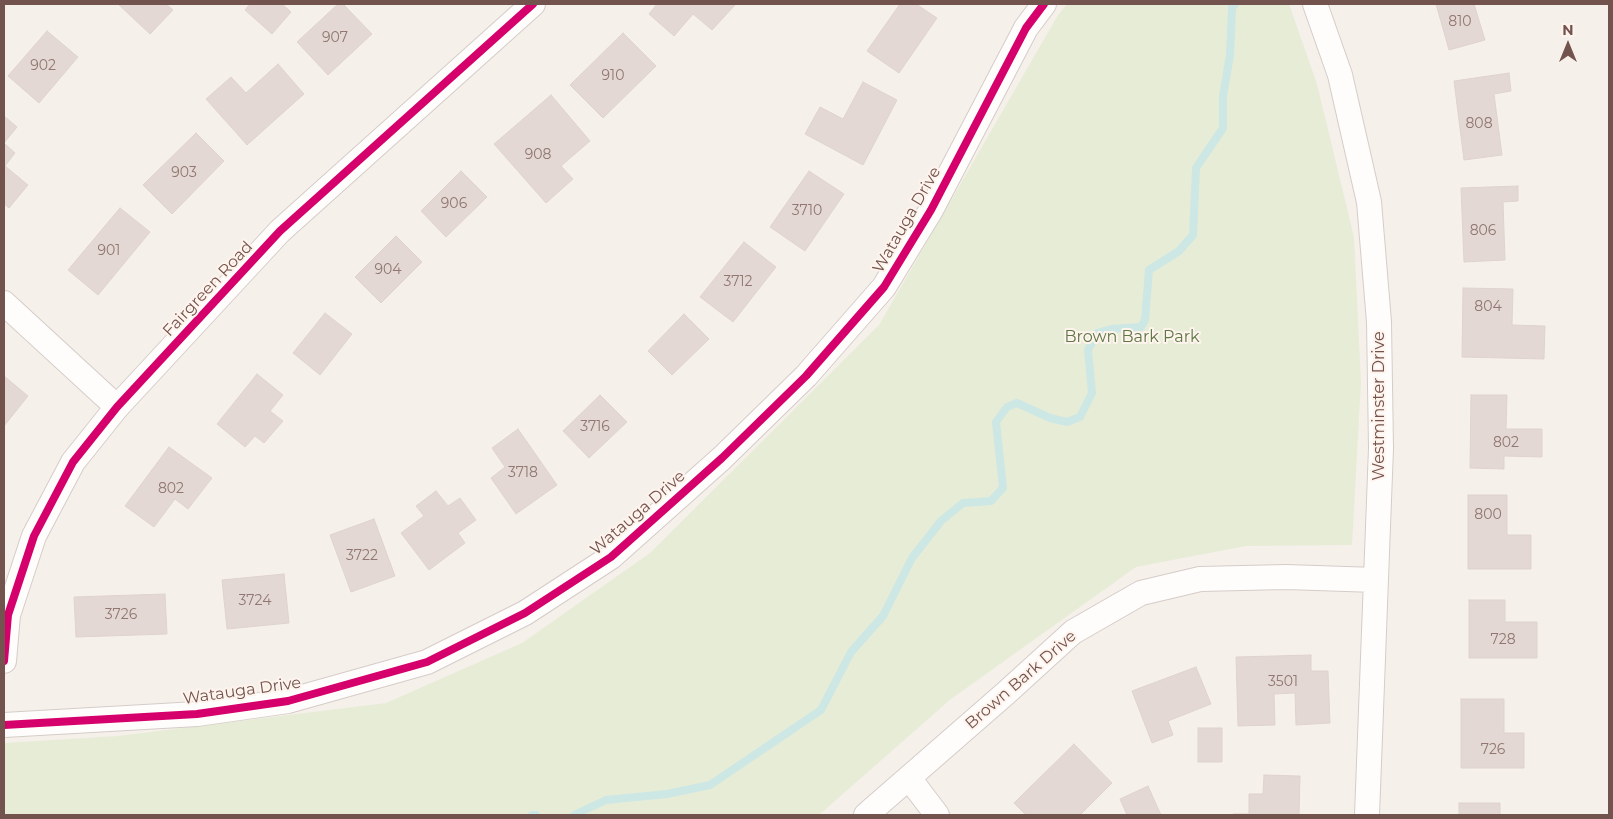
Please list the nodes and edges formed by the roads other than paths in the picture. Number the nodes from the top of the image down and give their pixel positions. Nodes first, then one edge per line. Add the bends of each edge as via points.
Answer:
1 (534, 4) edge
2 (1044, 4) edge
3 (1315, 4) edge
4 (4, 303) edge
5 (117, 407) junction
6 (1376, 580) junction
7 (4, 661) edge
8 (4, 725) edge
9 (909, 778) junction
10 (866, 815) edge
11 (936, 815) edge
12 (1367, 815) edge

1 - 5 street, Fairgreen Road via 280,231
2 - 8 street, Watauga Drive via 1026,28 931,210 884,287 806,376 722,458 611,558 525,613 427,662 288,701 197,714
3 - 6 street, Westminster Drive via 1340,75 1370,202 1379,322 1381,448
4 - 5 street
5 - 7 street, Fairgreen Road via 72,462 34,536 8,615
6 - 9 street, Brown Bark Drive via 1200,579 1141,593 1073,632
6 - 12 street, Westminster Drive
9 - 10 street, Brown Bark Drive
9 - 11 street

